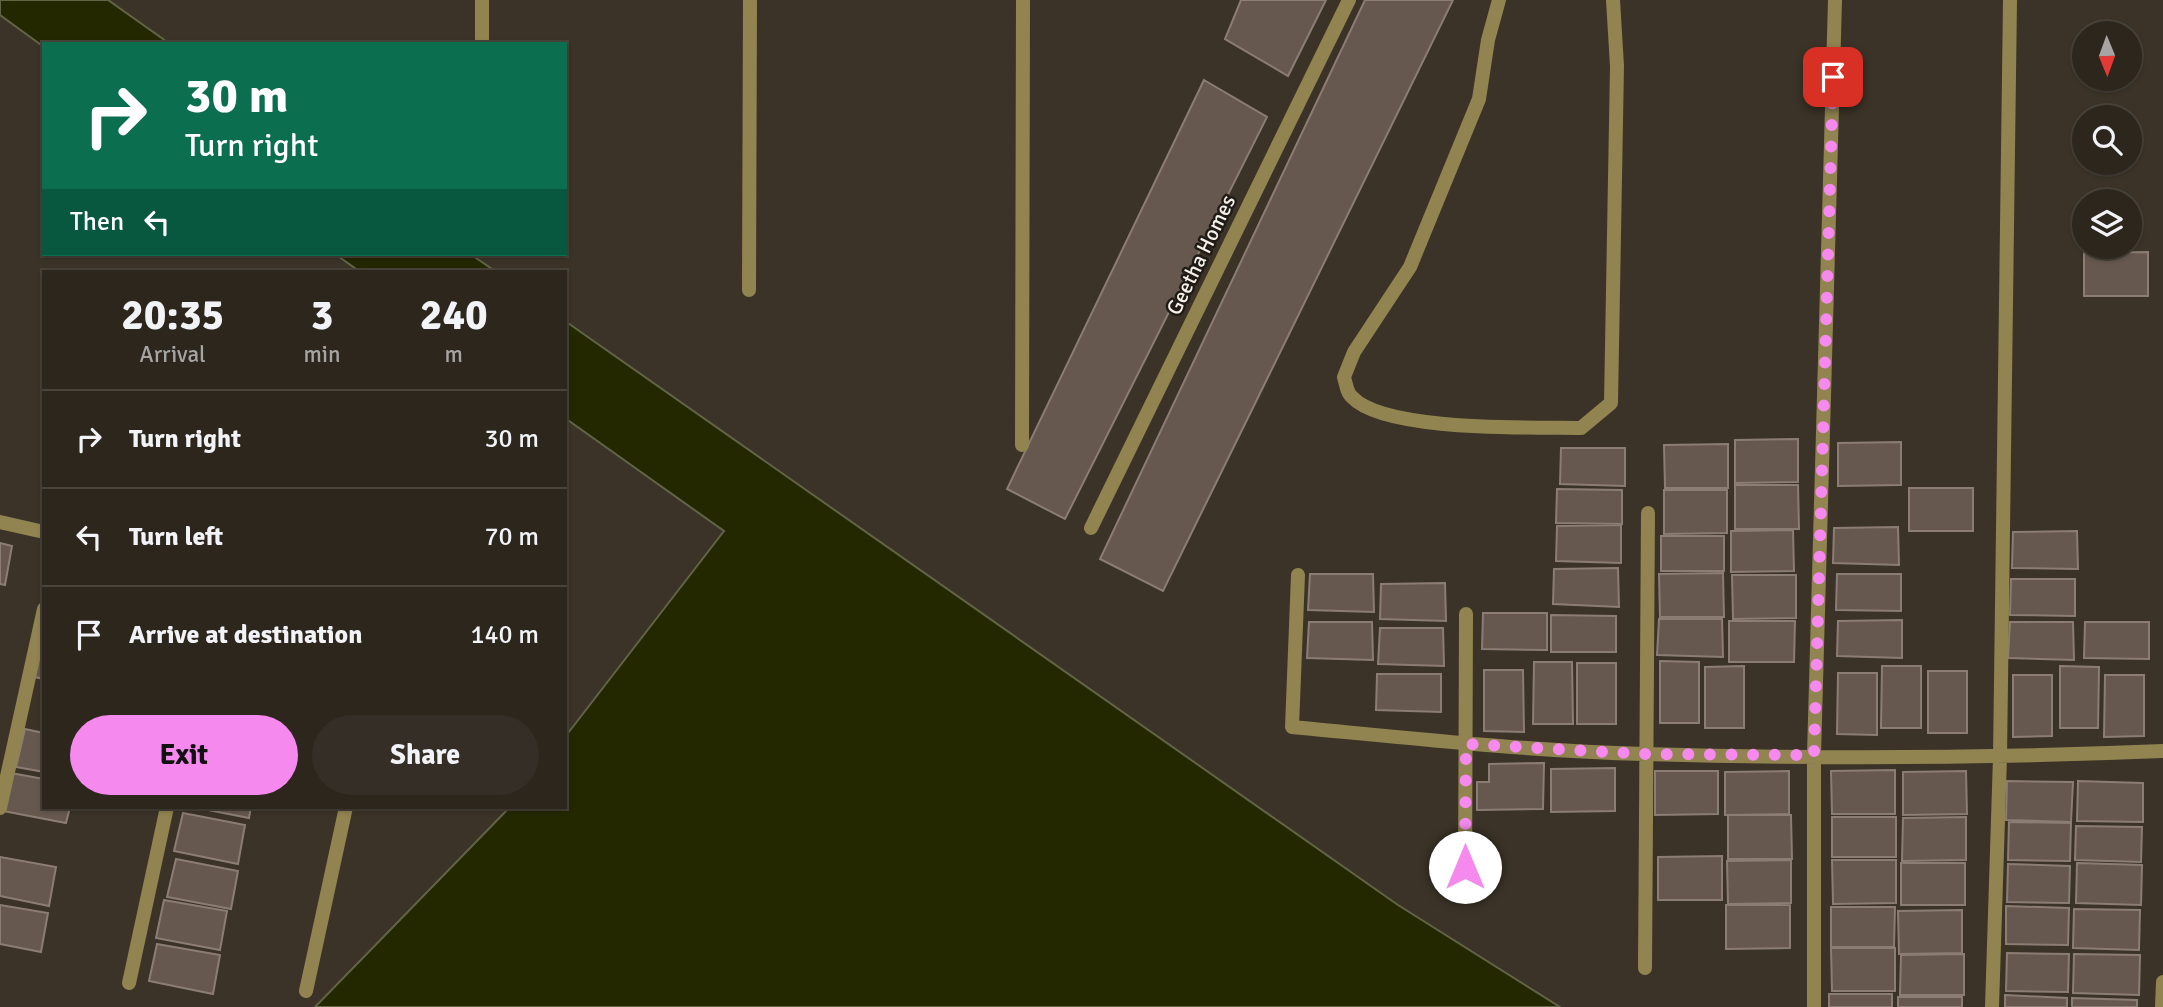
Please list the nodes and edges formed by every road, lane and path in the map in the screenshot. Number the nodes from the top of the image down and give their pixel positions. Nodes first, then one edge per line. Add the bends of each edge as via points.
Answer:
1 (482, 0) edge
2 (750, 0) edge
3 (1023, 0) edge
4 (1349, 0) edge
5 (1499, 0) edge
6 (1613, 0) edge
7 (1835, 0) edge
8 (2010, 0) edge
9 (482, 42) edge
10 (749, 290) dead end
11 (1022, 445) dead end
12 (1648, 513) dead end
13 (0, 522) edge
14 (1091, 528) dead end
15 (42, 532) edge
16 (1298, 575) dead end
17 (1466, 614) dead end
18 (42, 618) edge
19 (1466, 744) junction
20 (2163, 751) edge
21 (1644, 754) junction
22 (1814, 755) junction
23 (2000, 757) junction
24 (0, 808) edge
25 (167, 809) edge
26 (346, 809) edge
27 (1465, 891) dead end
28 (1645, 968) dead end
29 (2163, 982) edge
30 (129, 984) dead end
31 (306, 991) dead end
32 (1814, 1007) edge
33 (1992, 1007) edge
34 (2162, 1007) edge

1 - 9 street
2 - 10 street
3 - 11 street
4 - 14 street, Geetha Homes
5 - 6 street via 1479,99 1410,267 1354,352 1344,377 1350,396 1387,414 1454,425 1581,428 1611,403 1617,66
7 - 22 street
8 - 23 street
12 - 21 street
13 - 15 street
16 - 19 street via 1292,727
17 - 19 street
18 - 24 street
19 - 21 street
19 - 27 street
20 - 23 street
21 - 22 street
21 - 28 street
22 - 23 street
22 - 32 street
23 - 33 street
25 - 30 street
26 - 31 street
29 - 34 street

